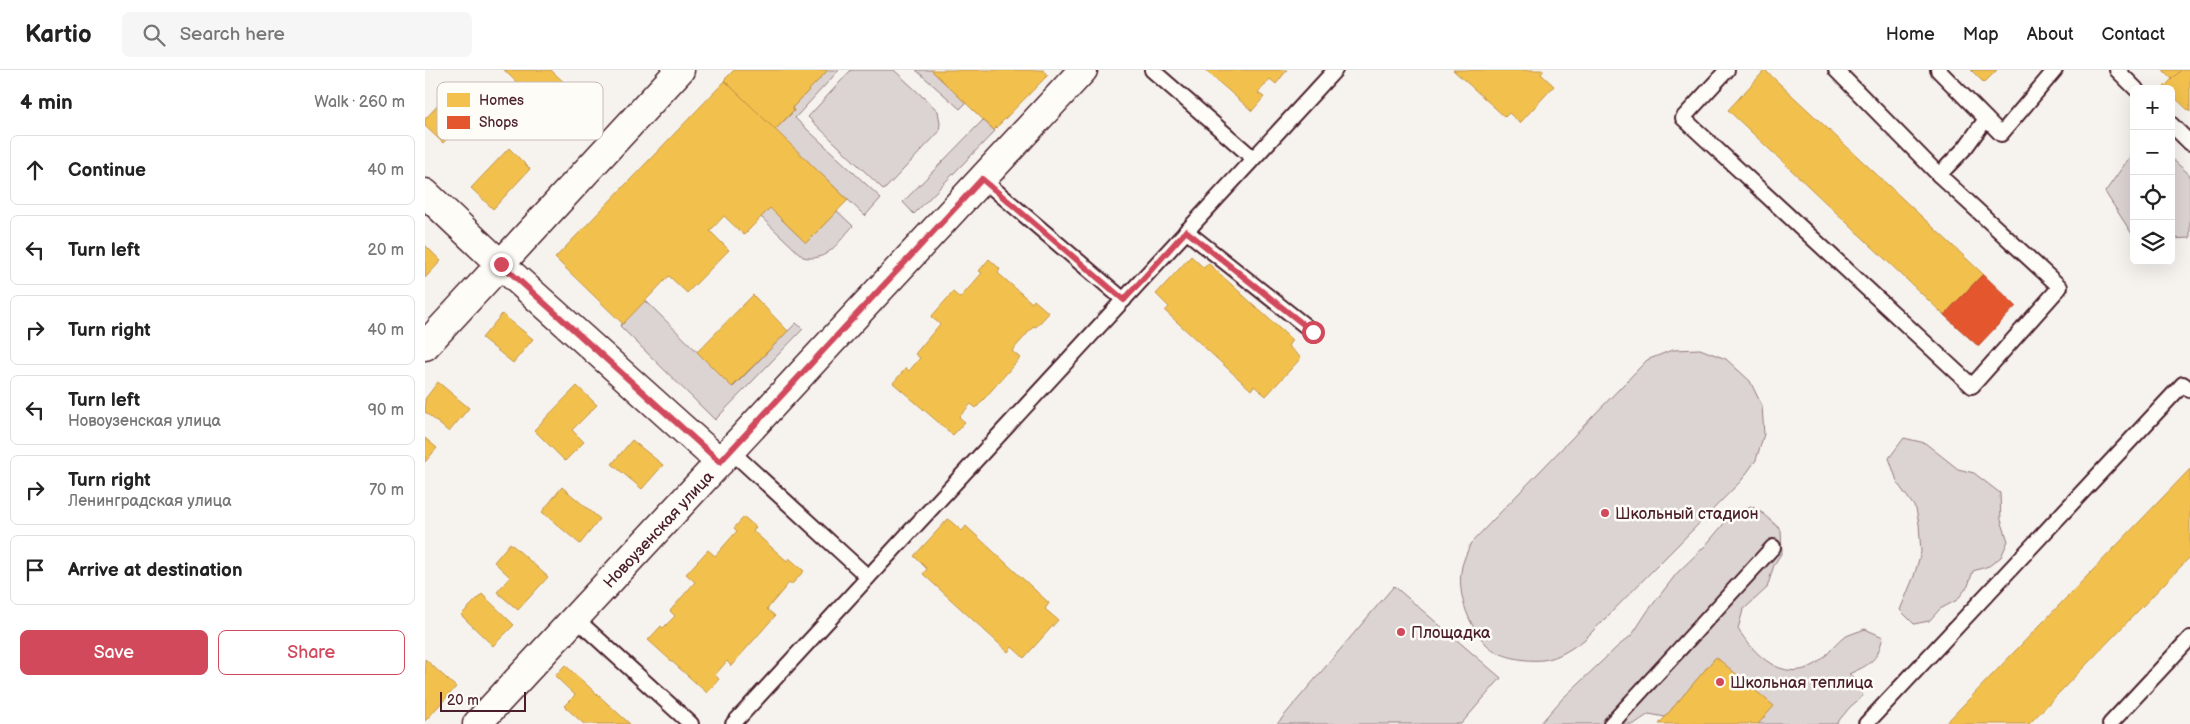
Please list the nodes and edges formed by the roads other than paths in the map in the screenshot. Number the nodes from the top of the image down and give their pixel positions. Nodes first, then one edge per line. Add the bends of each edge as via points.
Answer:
1 (680, 70) edge
2 (1083, 70) edge
3 (1152, 70) edge
4 (1335, 70) edge
5 (1727, 70) edge
6 (1836, 70) edge
7 (1938, 70) edge
8 (2055, 70) edge
9 (2117, 70) edge
10 (2132, 85) edge
11 (1986, 119) junction
12 (2175, 128) edge
13 (2190, 143) edge
14 (1253, 158) junction
15 (1939, 175) junction
16 (982, 179) junction
17 (425, 193) edge
18 (1186, 231) junction
19 (501, 264) junction
20 (1124, 300) junction
21 (1313, 332) dead end
22 (425, 346) edge
23 (2187, 387) edge
24 (725, 456) junction
25 (1773, 547) dead end
26 (868, 577) junction
27 (575, 618) junction
28 (2190, 638) edge
29 (477, 724) edge
30 (691, 724) edge
31 (733, 724) edge
32 (1611, 724) edge
33 (1867, 724) edge
34 (2110, 724) edge

1 - 19 street
2 - 16 street, Новоузенская улица
3 - 14 lane
4 - 14 lane
5 - 15 lane via 1683,118 1972,386 2060,287
6 - 15 lane
7 - 11 lane
8 - 11 lane via 2001,134
9 - 10 lane
11 - 15 lane via 1965,148
12 - 13 lane
14 - 18 lane
16 - 20 lane
16 - 24 street, Новоузенская улица
17 - 19 street
18 - 20 lane
18 - 21 lane
19 - 22 street
19 - 24 street
20 - 26 lane
23 - 33 lane
24 - 26 lane
24 - 27 street, Новоузенская улица
25 - 32 lane
26 - 31 lane
27 - 29 street, Новоузенская улица
27 - 30 lane
28 - 34 lane

